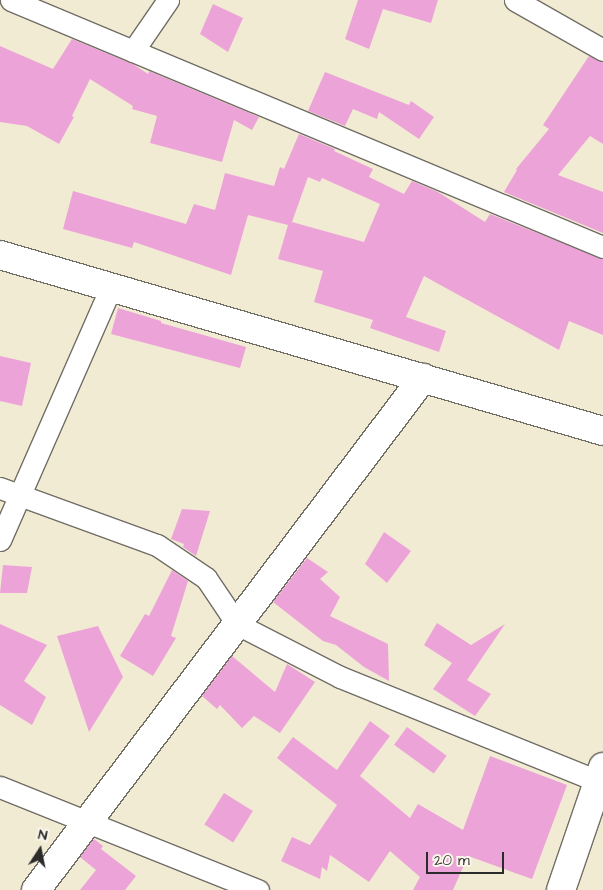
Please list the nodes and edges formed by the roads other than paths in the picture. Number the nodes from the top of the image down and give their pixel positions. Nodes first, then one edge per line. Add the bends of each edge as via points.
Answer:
1 (11, 0) edge
2 (168, 0) edge
3 (515, 0) edge
4 (603, 50) edge
5 (133, 51) junction
6 (603, 247) edge
7 (0, 255) edge
8 (112, 287) junction
9 (423, 378) junction
10 (603, 431) edge
11 (10, 491) edge
12 (0, 540) edge
13 (237, 624) junction
14 (601, 777) edge
15 (0, 787) edge
16 (86, 823) junction
17 (36, 890) edge
18 (258, 890) edge
19 (561, 890) edge

1 - 5 street
2 - 5 street
3 - 4 street
5 - 6 street
7 - 8 street
8 - 9 street
8 - 11 street
9 - 10 street
9 - 13 street
11 - 12 street
11 - 13 street via 157,545 206,578
13 - 14 street via 340,677
13 - 16 street
14 - 19 street
15 - 16 street
16 - 17 street
16 - 18 street

